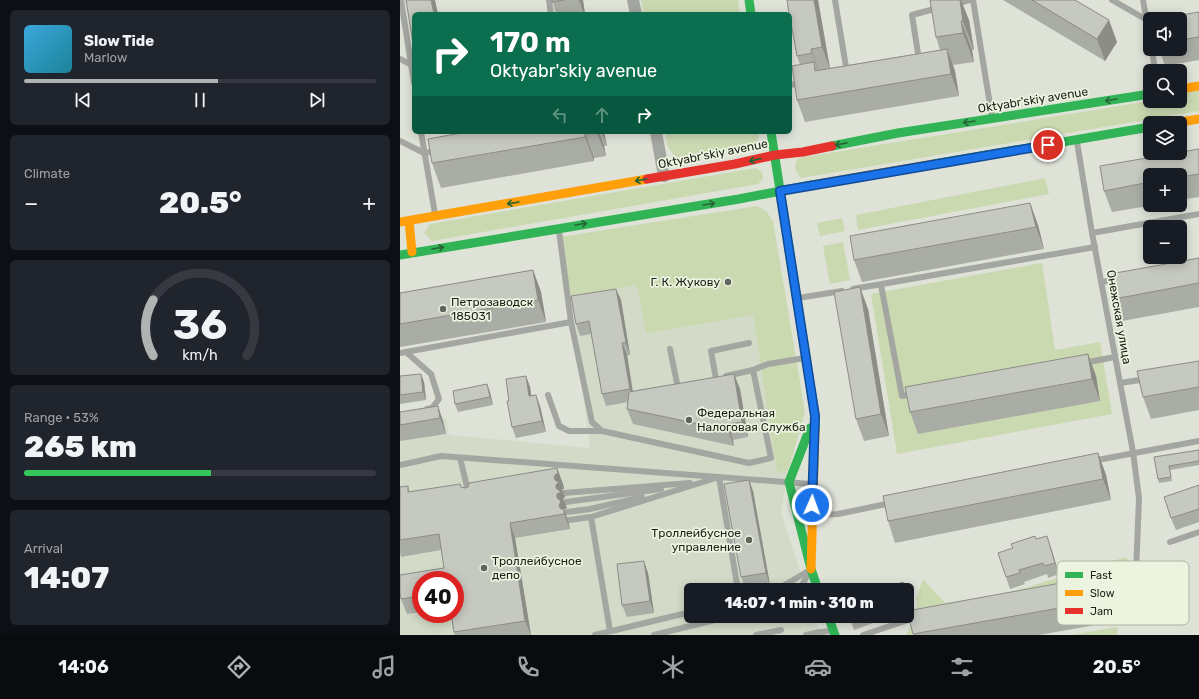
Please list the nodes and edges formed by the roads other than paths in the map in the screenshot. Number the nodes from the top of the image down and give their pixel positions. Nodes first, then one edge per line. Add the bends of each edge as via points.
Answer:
1 (401, 0) edge
2 (549, 0) edge
3 (634, 0) edge
4 (749, 0) edge
5 (835, 0) edge
6 (971, 0) edge
7 (1112, 0) edge
8 (1143, 0) edge
9 (948, 6) edge
10 (941, 7) edge
11 (551, 12) edge
12 (636, 12) edge
13 (751, 12) edge
14 (1145, 12) edge
15 (1143, 18) edge
16 (400, 59) edge
17 (912, 63) edge
18 (412, 66) joint
19 (855, 74) edge
20 (848, 75) junction
21 (841, 76) edge
22 (806, 82) edge
23 (792, 86) edge
24 (1199, 86) edge
25 (1187, 88) edge
26 (1143, 95) edge
27 (992, 118) junction
28 (1199, 119) edge
29 (1187, 121) edge
30 (1143, 128) edge
31 (421, 134) edge
32 (656, 134) edge
33 (772, 134) edge
34 (1076, 140) junction
35 (400, 141) edge
36 (447, 150) edge
37 (424, 153) junction
38 (775, 155) junction
39 (664, 176) junction
40 (780, 191) junction
41 (1199, 214) edge
42 (435, 216) junction
43 (405, 221) edge
44 (558, 228) junction
45 (1092, 233) junction
46 (1095, 247) junction
47 (412, 252) junction
48 (400, 255) edge
49 (1124, 278) edge
50 (1102, 282) junction
51 (881, 285) junction
52 (796, 298) junction
53 (571, 322) junction
54 (749, 343) dead end
55 (670, 349) dead end
56 (403, 353) edge
57 (1115, 357) junction
58 (806, 358) junction
59 (1073, 364) edge
60 (753, 370) junction
61 (1156, 377) edge
62 (716, 379) junction
63 (709, 380) edge
64 (1120, 383) junction
65 (678, 388) edge
66 (918, 393) edge
67 (548, 395) dead end
68 (424, 410) edge
69 (815, 416) junction
70 (602, 431) junction
71 (1199, 441) edge
72 (1133, 452) junction
73 (460, 458) junction
74 (1086, 462) edge
75 (400, 465) edge
76 (719, 477) junction
77 (702, 482) junction
78 (789, 482) junction
79 (813, 484) junction
80 (693, 485) junction
81 (680, 489) junction
82 (564, 493) dead end
83 (470, 499) edge
84 (900, 501) edge
85 (566, 502) dead end
86 (794, 504) junction
87 (808, 510) junction
88 (567, 512) dead end
89 (591, 517) junction
90 (569, 520) dead end
91 (1199, 532) edge
92 (1170, 542) dead end
93 (1136, 561) edge
94 (811, 569) junction
95 (737, 583) edge
96 (788, 583) edge
97 (803, 583) edge
98 (816, 583) edge
99 (684, 614) edge
100 (923, 616) edge
101 (703, 623) edge
102 (830, 623) edge
103 (781, 630) dead end
104 (610, 631) junction
105 (834, 633) edge
106 (595, 635) edge
107 (654, 635) edge
108 (756, 635) edge
109 (806, 635) edge
110 (863, 635) edge

1 - 18 lane
2 - 11 lane
3 - 12 street
4 - 13 main road
5 - 20 lane
6 - 9 lane
6 - 27 lane
7 - 15 lane
8 - 14 lane
10 - 17 lane via 912,15 920,62
16 - 18 lane
19 - 20 lane
20 - 21 lane
22 - 23 lane
24 - 25 main road
26 -> 27 main road, Oktyabr'skiy avenue
27 -> 38 main road, Oktyabr'skiy avenue
28 - 29 main road
30 - 34 main road
31 - 37 lane
32 - 39 street
33 - 38 main road
34 - 40 main road
34 - 45 lane, Онежская улица
35 - 37 lane
36 - 37 lane
37 - 42 lane
38 -> 39 main road, Oktyabr'skiy avenue
38 - 40 main road
39 -> 42 main road, Oktyabr'skiy avenue
44 -> 40 main road
40 - 52 main road
41 - 45 lane
42 - 43 main road, Oktyabr'skiy avenue
43 - 47 main road
47 -> 44 main road
44 - 53 lane
45 - 46 lane, Онежская улица
46 - 50 lane, Онежская улица
46 - 51 lane
47 - 48 main road
49 - 50 lane
50 - 57 lane, Онежская улица
51 - 52 lane
51 - 66 lane via 902,396
52 - 58 main road
53 - 56 lane
53 - 70 lane via 592,422
54 - 62 lane via 711,351
55 - 65 lane
56 - 68 lane via 431,374 439,399 432,408
57 - 59 lane
57 - 64 lane, Онежская улица
58 - 60 lane via 768,364
58 - 69 main road
60 - 62 lane
60 - 70 lane via 771,458 748,463
61 - 64 lane
62 - 63 lane
64 - 72 lane, Онежская улица
67 - 70 lane via 559,426 569,431
69 - 78 main road
69 - 79 main road
71 - 72 lane
72 - 74 lane
72 - 93 lane, Онежская улица via 1139,498
73 - 75 lane via 442,456
73 - 76 lane
73 - 83 lane
76 - 77 lane
76 - 78 lane
76 - 95 lane
77 - 80 lane
77 - 82 lane
78 - 79 lane
78 - 86 main road
79 - 87 main road
80 - 81 lane
80 - 85 lane
81 - 88 lane
81 - 89 lane
84 - 87 lane via 838,514
86 - 87 lane
86 - 94 main road
87 - 94 main road
89 - 90 lane
89 - 104 lane
91 - 92 lane
94 - 96 lane
94 - 97 lane
94 - 98 main road
99 - 104 lane
100 - 110 lane
101 - 107 lane
102 - 105 main road
103 - 108 lane
104 - 106 lane
105 - 109 lane

